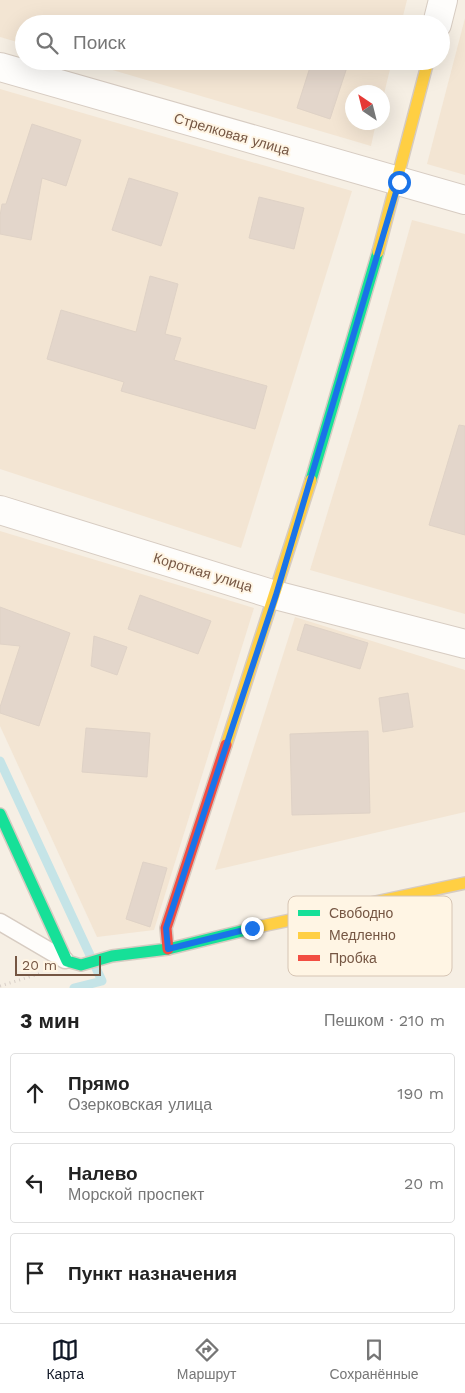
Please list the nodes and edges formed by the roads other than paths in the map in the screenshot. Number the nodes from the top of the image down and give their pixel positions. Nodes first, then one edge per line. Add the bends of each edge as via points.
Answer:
1 (443, 0) edge
2 (439, 15) edge
3 (0, 67) edge
4 (426, 70) edge
5 (399, 182) junction
6 (465, 200) edge
7 (0, 510) edge
8 (276, 595) junction
9 (465, 644) edge
10 (0, 814) edge
11 (465, 883) edge
12 (403, 896) edge
13 (288, 920) edge
14 (0, 922) edge
15 (168, 949) junction
16 (74, 963) junction

1 - 2 street
3 - 5 street, Стрелковая улица
4 - 5 street
5 - 6 street, Стрелковая улица
5 - 8 street
7 - 8 street, Короткая улица
8 - 9 street, Короткая улица
8 - 15 street via 166,928
10 - 16 street
11 - 12 street
13 - 15 street
14 - 16 lane
15 - 16 street

